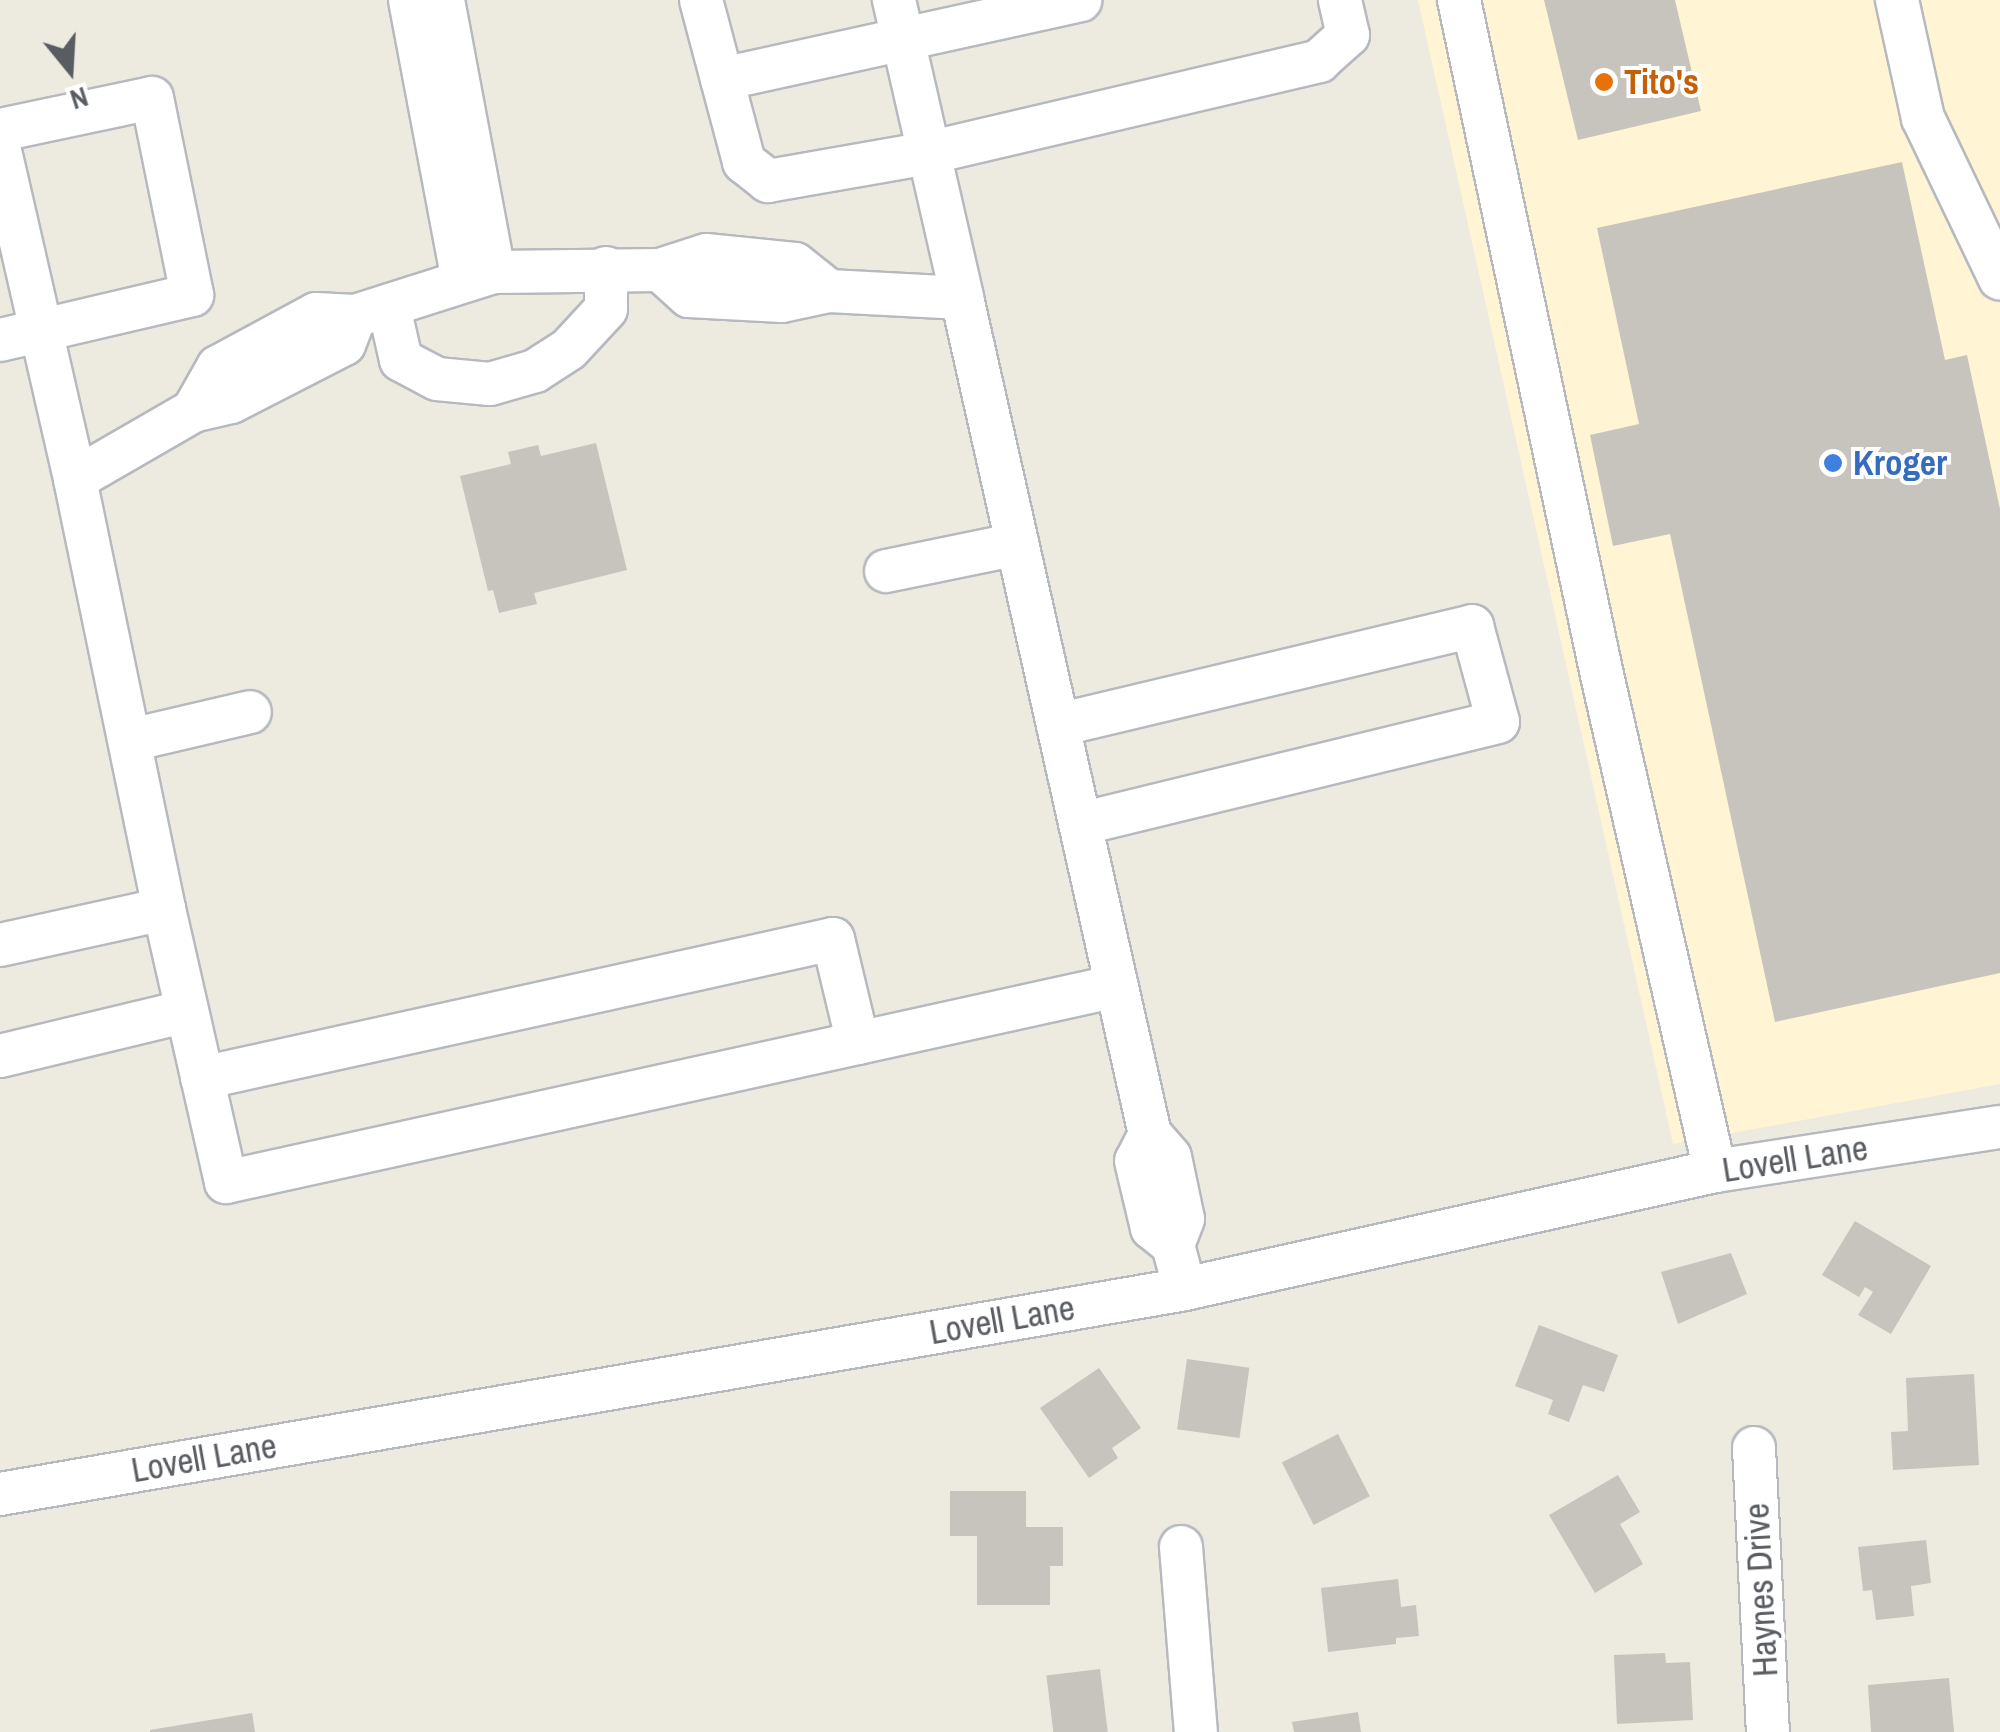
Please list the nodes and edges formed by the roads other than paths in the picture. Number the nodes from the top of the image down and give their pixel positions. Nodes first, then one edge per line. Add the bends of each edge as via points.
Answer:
1 (410, 0) edge
2 (443, 0) edge
3 (702, 0) edge
4 (1080, 0) edge
5 (1340, 0) edge
6 (1459, 0) edge
7 (1896, 0) edge
8 (898, 19) edge
9 (722, 80) junction
10 (0, 130) edge
11 (0, 151) edge
12 (928, 153) junction
13 (606, 268) junction
14 (478, 277) junction
15 (2000, 280) edge
16 (962, 298) junction
17 (372, 311) junction
18 (41, 330) junction
19 (0, 340) edge
20 (76, 478) junction
21 (1017, 544) junction
22 (886, 571) dead end
23 (250, 712) dead end
24 (1058, 725) junction
25 (131, 740) junction
26 (1080, 824) junction
27 (164, 908) junction
28 (0, 946) edge
29 (1117, 986) junction
30 (187, 1010) junction
31 (858, 1043) junction
32 (0, 1056) edge
33 (202, 1078) junction
34 (2000, 1127) edge
35 (1714, 1170) junction
36 (1185, 1288) junction
37 (1754, 1448) dead end
38 (0, 1494) edge
39 (1182, 1547) dead end
40 (1196, 1732) edge
41 (1768, 1732) edge

1 - 14 street
2 - 14 street
3 - 9 street
4 - 8 street
5 - 12 street via 1348,36 1319,61
6 - 35 street
7 - 15 street via 1923,118
8 - 9 street
8 - 12 street
9 - 12 street via 744,162 768,181
10 - 18 street via 152,98 192,294
11 - 18 street
12 - 16 street
13 - 14 street
13 - 16 street via 660,270 690,296 731,278 782,301 828,291
13 - 17 street via 606,309 570,349 535,372 490,384 437,379 400,360
14 - 17 street
16 - 21 street
17 - 20 street via 344,344 290,350 231,402 193,411
18 - 19 street
18 - 20 street
20 - 25 street
21 - 22 street
21 - 24 street
23 - 25 street
24 - 26 street
24 - 26 street via 1472,626 1498,722
25 - 27 street
26 - 29 street
27 - 28 street
27 - 30 street
29 - 31 street
29 - 36 street via 1150,1134 1136,1161 1162,1196 1152,1228 1173,1245
30 - 32 street
30 - 33 street
31 - 33 street via 833,939
31 - 33 street via 226,1182
34 - 35 street, Lovell Lane
35 - 36 street, Lovell Lane
36 - 38 street, Lovell Lane
37 - 41 street, Haynes Drive
39 - 40 street

